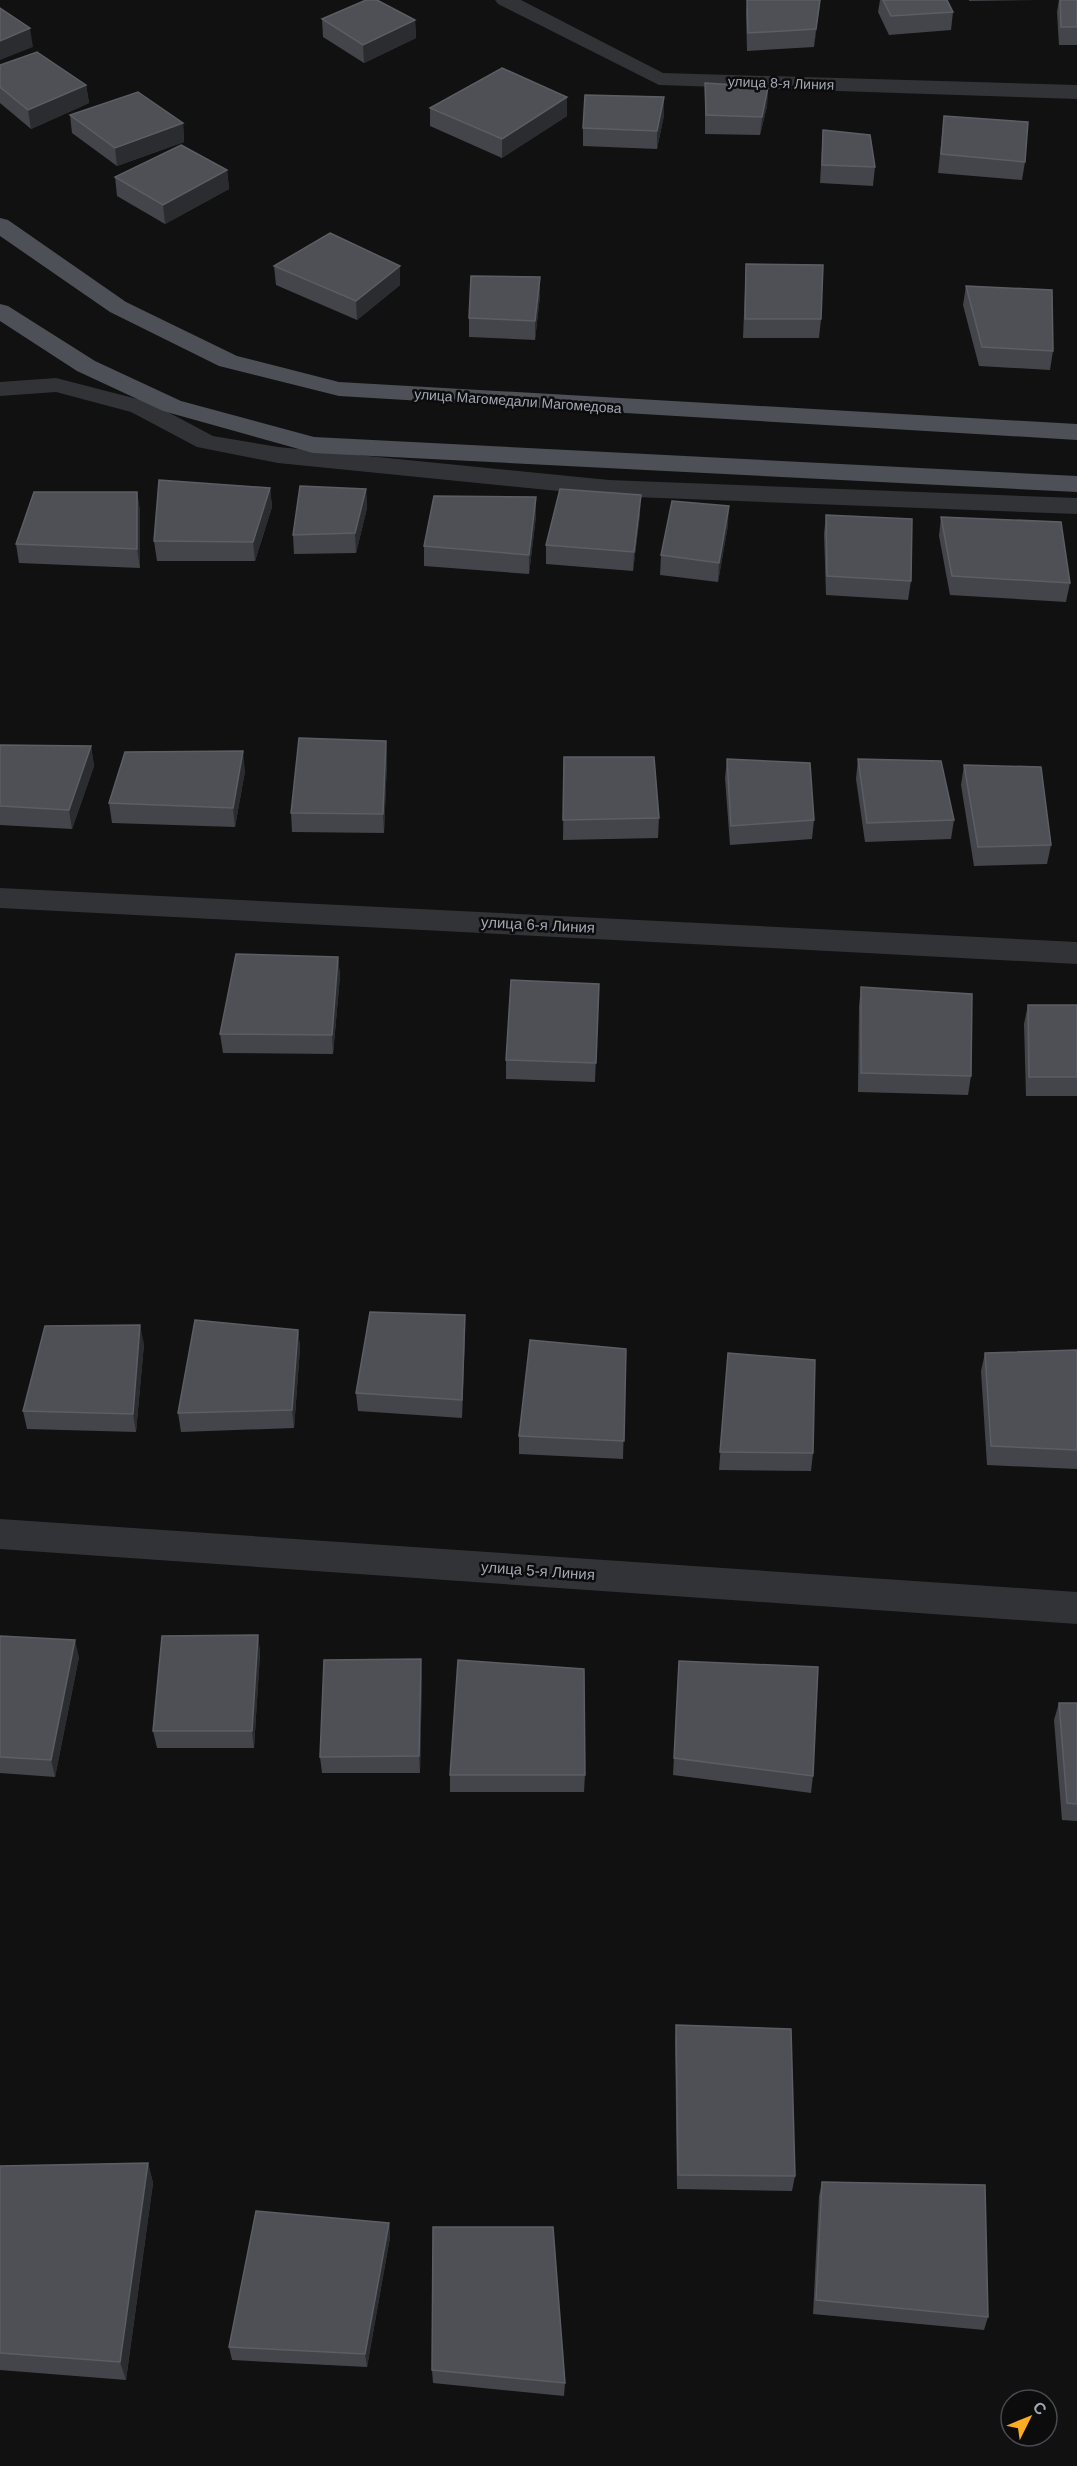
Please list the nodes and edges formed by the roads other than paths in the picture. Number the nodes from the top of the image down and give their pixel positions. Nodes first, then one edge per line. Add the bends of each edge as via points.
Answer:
1 (505, 0) edge
2 (1077, 92) edge
3 (0, 225) edge
4 (0, 311) edge
5 (0, 389) edge
6 (1077, 432) edge
7 (1077, 484) edge
8 (1077, 506) edge
9 (0, 898) edge
10 (1077, 953) edge
11 (0, 1534) edge
12 (1077, 1608) edge

1 - 2 street, улица 8-я Линия via 659,79
3 - 6 main road, улица Магомедали Магомедова via 118,307 228,361 339,389
4 - 7 main road via 86,366 172,406 313,445
5 - 8 street via 56,385 140,407 206,442 278,455 609,488
9 - 10 street, улица 6-я Линия
11 - 12 street, улица 5-я Линия

